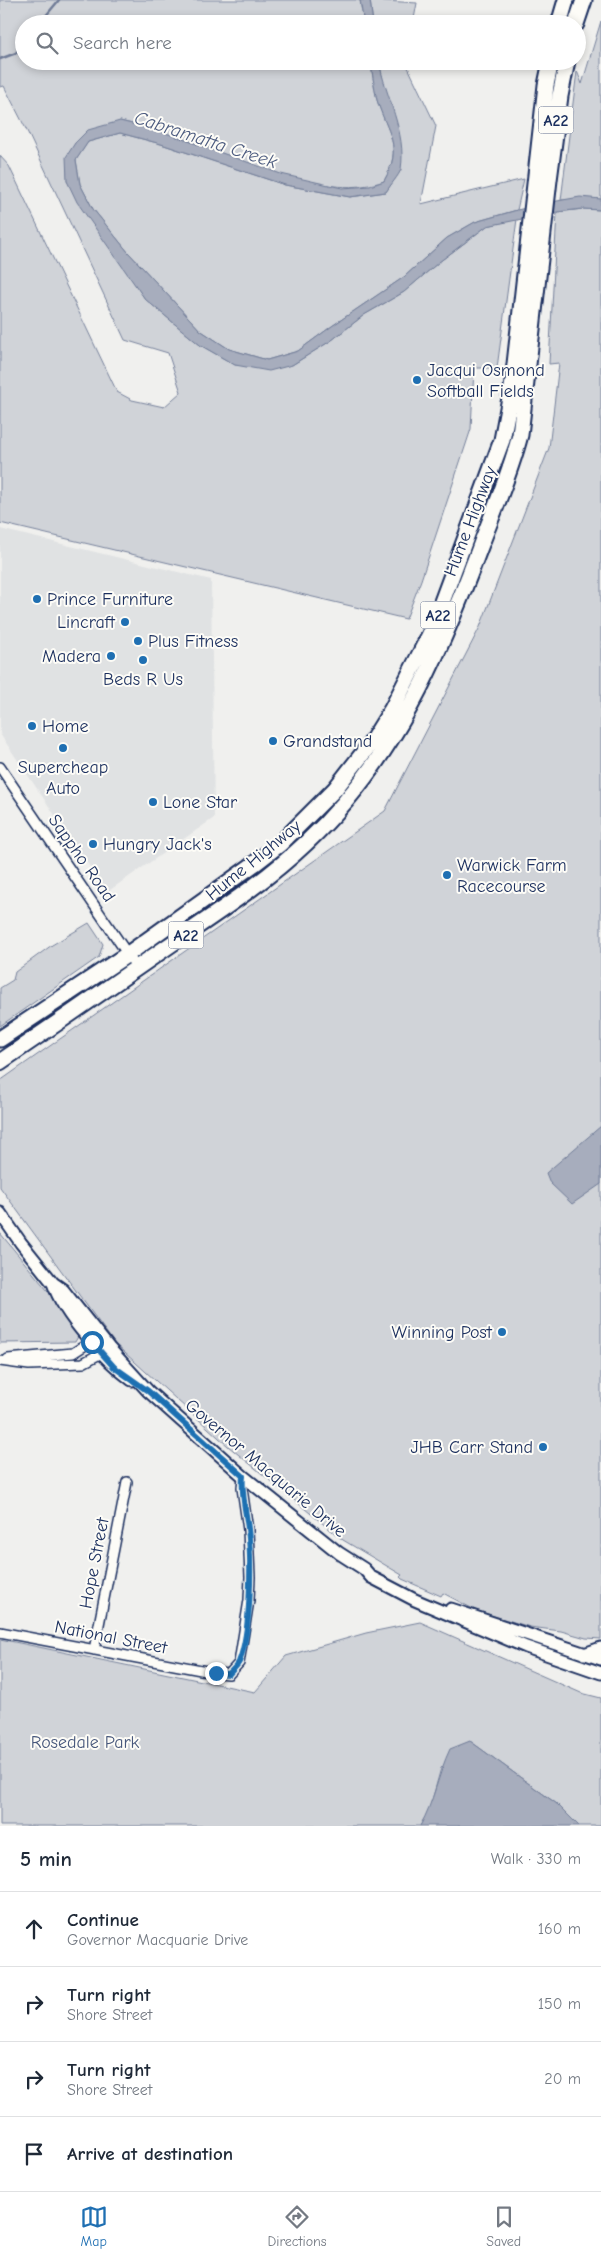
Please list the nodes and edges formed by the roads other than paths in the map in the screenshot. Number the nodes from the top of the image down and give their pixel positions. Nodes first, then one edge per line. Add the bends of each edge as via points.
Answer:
1 (566, 0) edge
2 (584, 0) edge
3 (562, 15) edge
4 (579, 15) edge
5 (549, 70) edge
6 (565, 70) edge
7 (543, 179) junction
8 (535, 247) junction
9 (442, 603) junction
10 (457, 608) junction
11 (0, 767) edge
12 (128, 954) junction
13 (137, 968) junction
14 (0, 1039) edge
15 (0, 1062) edge
16 (0, 1213) edge
17 (95, 1339) junction
18 (105, 1351) junction
19 (0, 1360) edge
20 (243, 1476) junction
21 (127, 1482) dead end
22 (364, 1569) junction
23 (0, 1632) edge
24 (601, 1648) edge
25 (94, 1650) junction
26 (584, 1654) junction
27 (601, 1659) edge
28 (601, 1674) edge

1 - 3 highway
2 - 4 highway
5 - 7 highway, Hume Highway / A22
6 - 7 highway, Hume Highway / A22
7 - 8 highway, Hume Highway / A22
8 - 9 highway, Hume Highway / A22 via 502,440
8 - 10 highway, Hume Highway / A22 via 520,435 508,476
9 - 10 highway
9 - 12 highway, Hume Highway / A22 via 418,661 392,709 371,743 335,789 281,843
10 - 13 highway, Hume Highway / A22 via 398,728 382,754 323,826 260,882
11 - 12 street, Sappho Road
12 - 13 street, Sappho Road
12 - 14 highway, Hume Highway / A22
13 - 15 highway, Hume Highway / A22
16 - 17 main road, Governor Macquarie Drive via 53,1284 63,1290
17 - 18 main road, Governor Macquarie Drive
17 - 19 street via 73,1353
18 - 19 street via 92,1360 73,1364 29,1365
18 - 20 main road, Governor Macquarie Drive
20 - 22 main road, Governor Macquarie Drive via 339,1553
20 - 25 street, National Street via 250,1577 244,1638 238,1663 229,1674
21 - 25 street, Hope Street
22 - 26 main road, Governor Macquarie Drive via 450,1609
22 - 28 main road, Governor Macquarie Drive via 376,1580 466,1623
23 - 25 street, National Street
24 - 26 main road
26 - 27 main road, Governor Macquarie Drive

